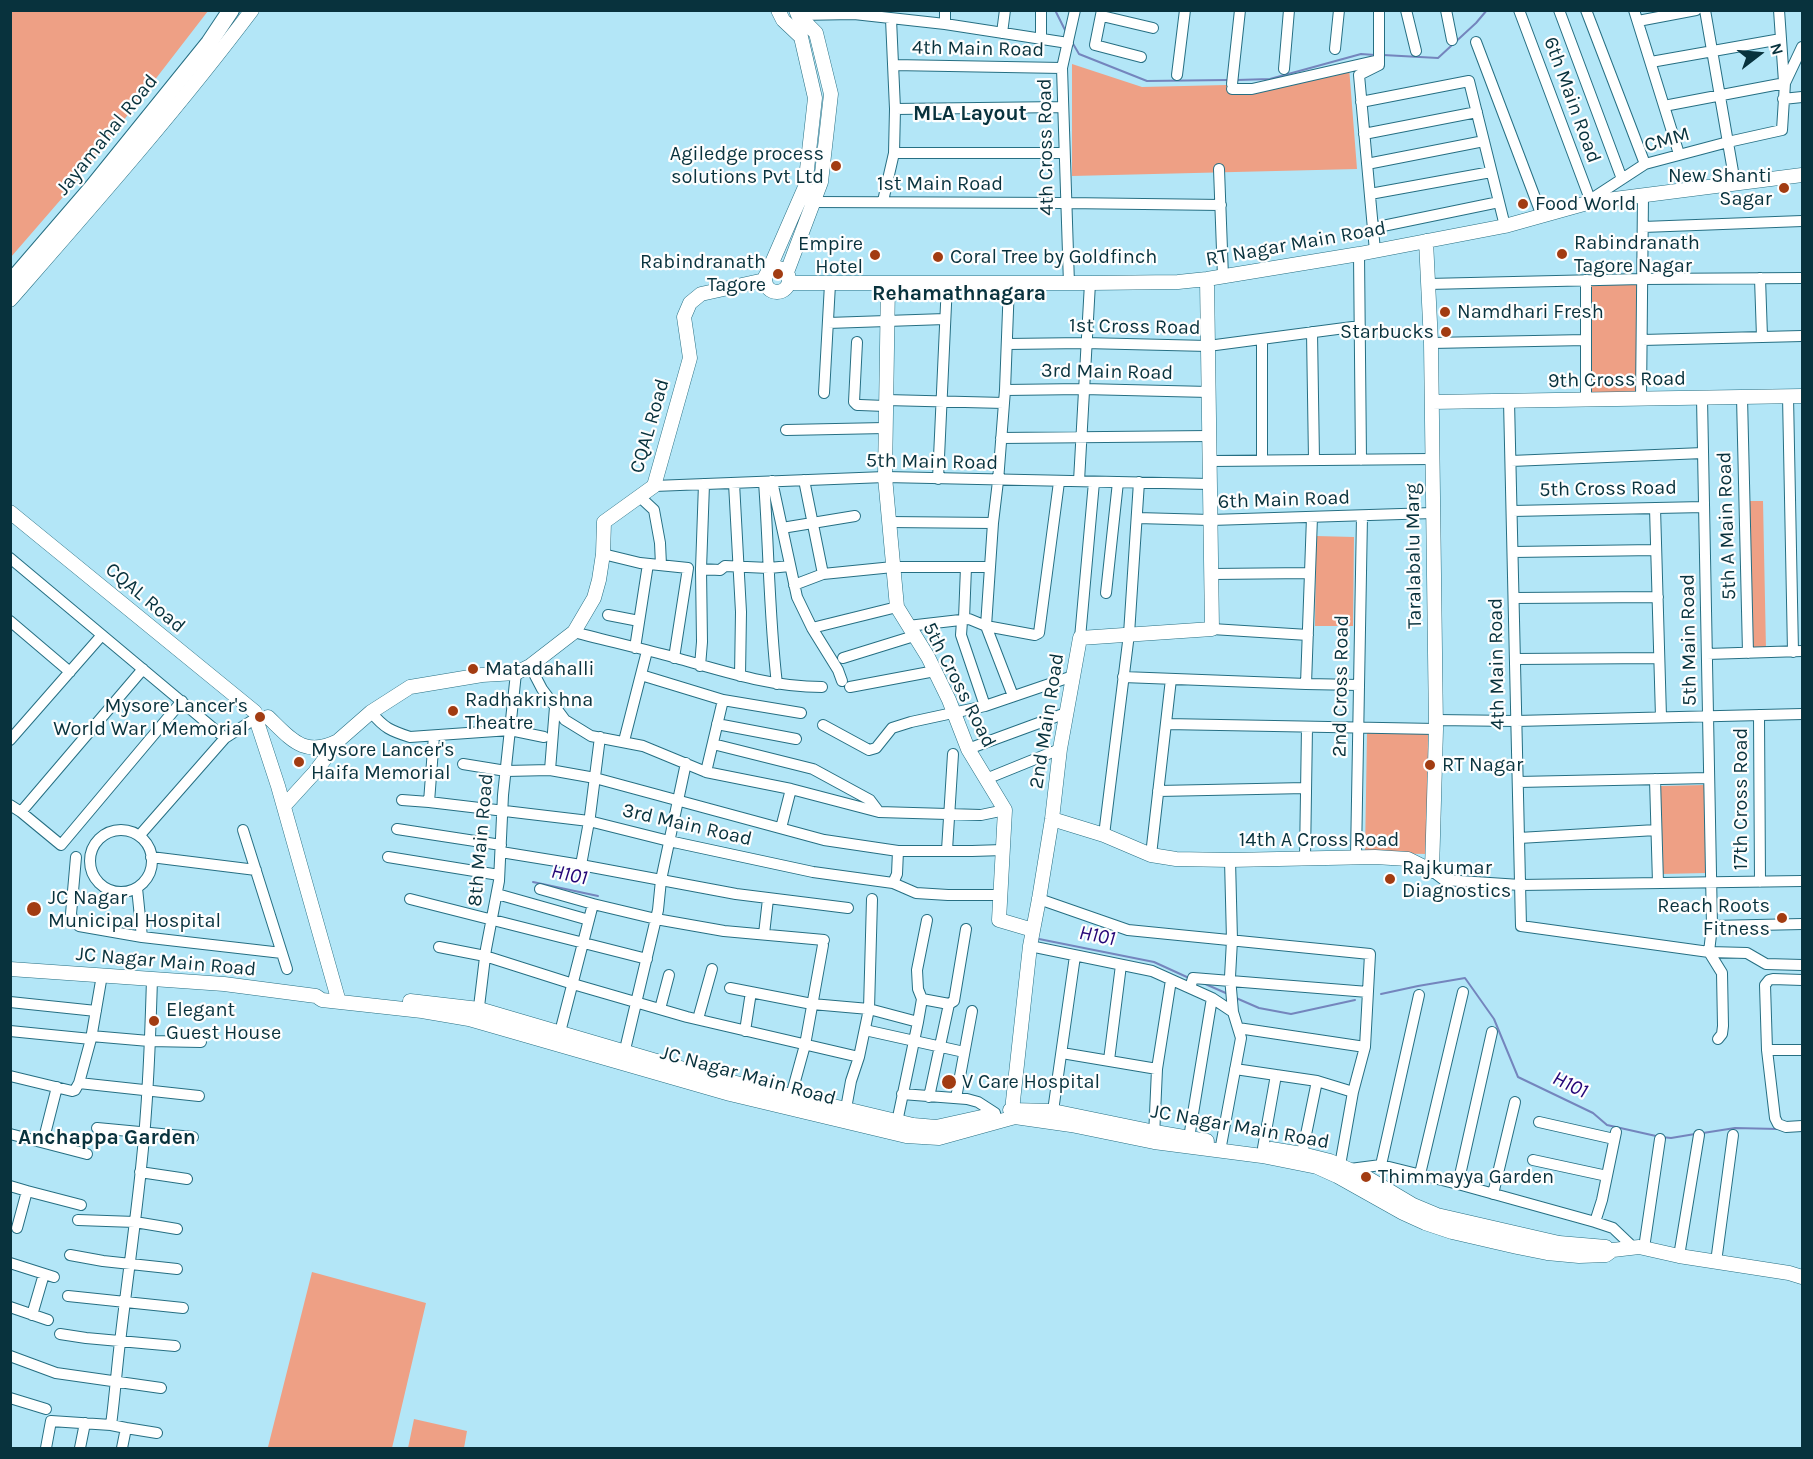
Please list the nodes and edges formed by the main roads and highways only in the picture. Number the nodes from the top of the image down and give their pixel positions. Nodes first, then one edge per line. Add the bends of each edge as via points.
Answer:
1 (224, 10) edge
2 (231, 10) edge
3 (88, 186) junction
4 (70, 216) junction
5 (10, 271) edge
6 (10, 283) edge

1 - 3 main road, Jayamahal Road
2 - 3 main road, Jayamahal Road via 209,44
3 - 4 main road, Jayamahal Road
4 - 5 main road, Jayamahal Road
4 - 6 main road, Jayamahal Road

